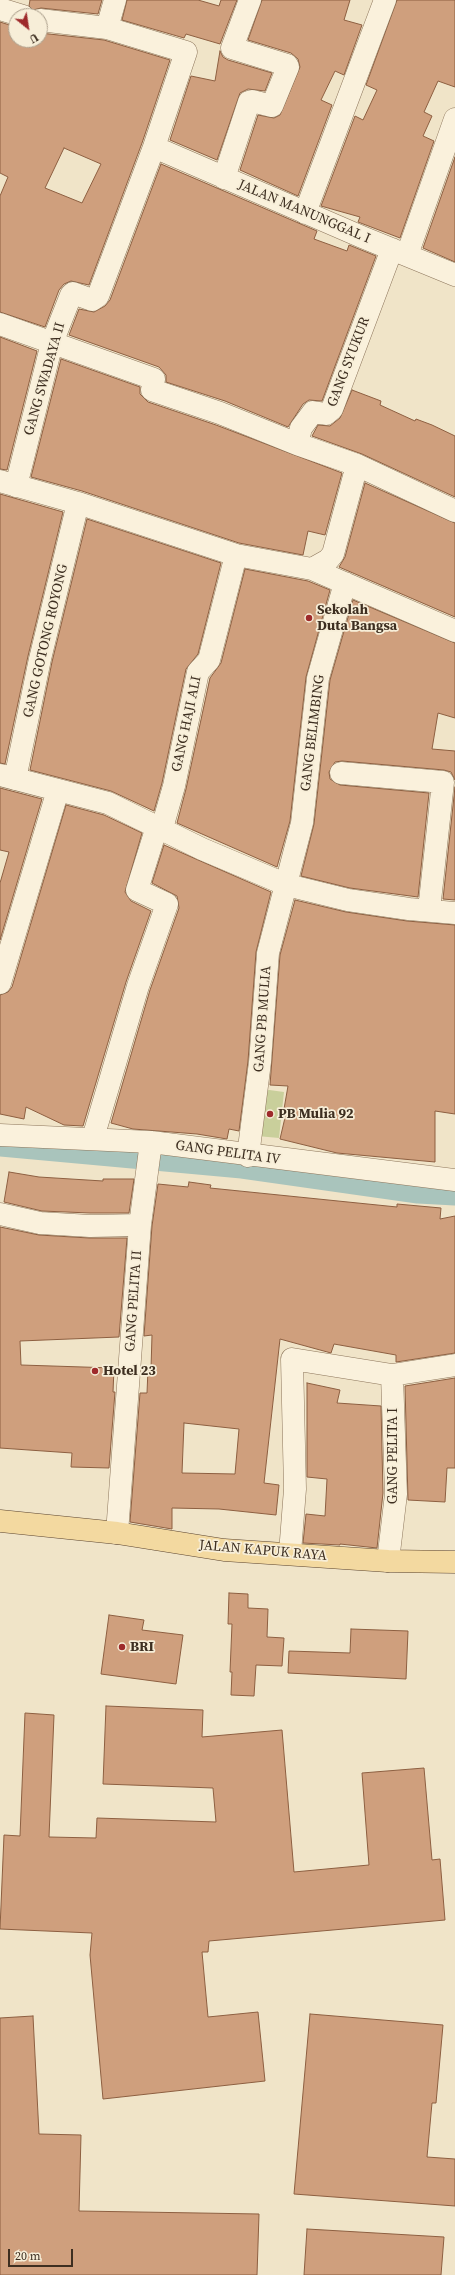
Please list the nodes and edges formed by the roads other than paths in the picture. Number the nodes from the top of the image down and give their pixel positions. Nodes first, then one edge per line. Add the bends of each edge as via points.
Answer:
1 (116, 0) edge
2 (250, 0) edge
3 (385, 0) edge
4 (48, 21) edge
5 (107, 28) junction
6 (455, 119) edge
7 (154, 147) junction
8 (224, 178) junction
9 (305, 213) junction
10 (399, 252) junction
11 (455, 275) edge
12 (0, 324) edge
13 (52, 342) junction
14 (297, 444) junction
15 (357, 466) junction
16 (8, 483) edge
17 (78, 503) junction
18 (455, 511) edge
19 (236, 555) junction
20 (312, 569) junction
21 (345, 583) junction
22 (455, 630) edge
23 (341, 773) dead end
24 (8, 777) edge
25 (58, 790) junction
26 (162, 828) junction
27 (287, 885) junction
28 (429, 910) junction
29 (455, 913) edge
30 (0, 983) edge
31 (0, 1135) edge
32 (94, 1138) junction
33 (151, 1145) junction
34 (248, 1156) junction
35 (455, 1179) edge
36 (0, 1214) edge
37 (140, 1225) junction
38 (455, 1366) edge
39 (392, 1375) junction
40 (0, 1521) edge
41 (117, 1533) junction
42 (290, 1553) junction
43 (388, 1561) junction
44 (455, 1562) edge

1 - 5 street
2 - 8 street via 232,50 288,67 272,106 249,102
3 - 9 street
4 - 5 street
5 - 7 street via 186,51
6 - 10 street
7 - 8 street, JALAN MANUNGGAL I
7 - 13 street, GANG SWADAYA II via 98,296 92,300 71,294
8 - 9 street, JALAN MANUNGGAL I
9 - 10 street, JALAN MANUNGGAL I
10 - 11 street, JALAN MANUNGGAL I
10 - 14 street, GANG SYUKUR via 332,409 326,414 313,412 301,428
12 - 13 street
13 - 14 street via 154,379 152,390 220,413
13 - 16 street, GANG SWADAYA II
14 - 15 street
15 - 18 street
15 - 20 street via 333,554
16 - 17 street
17 - 19 street
17 - 24 street, GANG GOTONG ROYONG
19 - 20 street
19 - 26 street, GANG HAJI ALI via 209,660 198,672 174,786
20 - 21 street
21 - 22 street
21 - 27 street, GANG BELIMBING via 318,678 306,798
23 - 28 street via 443,782
24 - 25 street
25 - 26 street via 108,803
25 - 30 street
26 - 27 street via 202,849
26 - 32 street, GANG HAJI ALI via 154,836 137,890 165,902 166,905 138,986
27 - 28 street via 348,900
27 - 34 street, GANG PB MULIA via 268,953 260,1062
28 - 29 street
31 - 32 street, GANG PELITA IV
32 - 33 street, GANG PELITA IV
33 - 34 street, GANG PELITA IV
33 - 37 street, GANG PELITA II
34 - 35 street, GANG PELITA IV
36 - 37 street via 40,1224
37 - 41 street, GANG PELITA II
38 - 39 street
39 - 42 street via 292,1359 295,1489
39 - 43 street, GANG PELITA I via 396,1494
40 - 41 main road, JALAN KAPUK RAYA
41 - 42 main road, JALAN KAPUK RAYA via 224,1550
42 - 43 main road, JALAN KAPUK RAYA
43 - 44 main road, JALAN KAPUK RAYA

